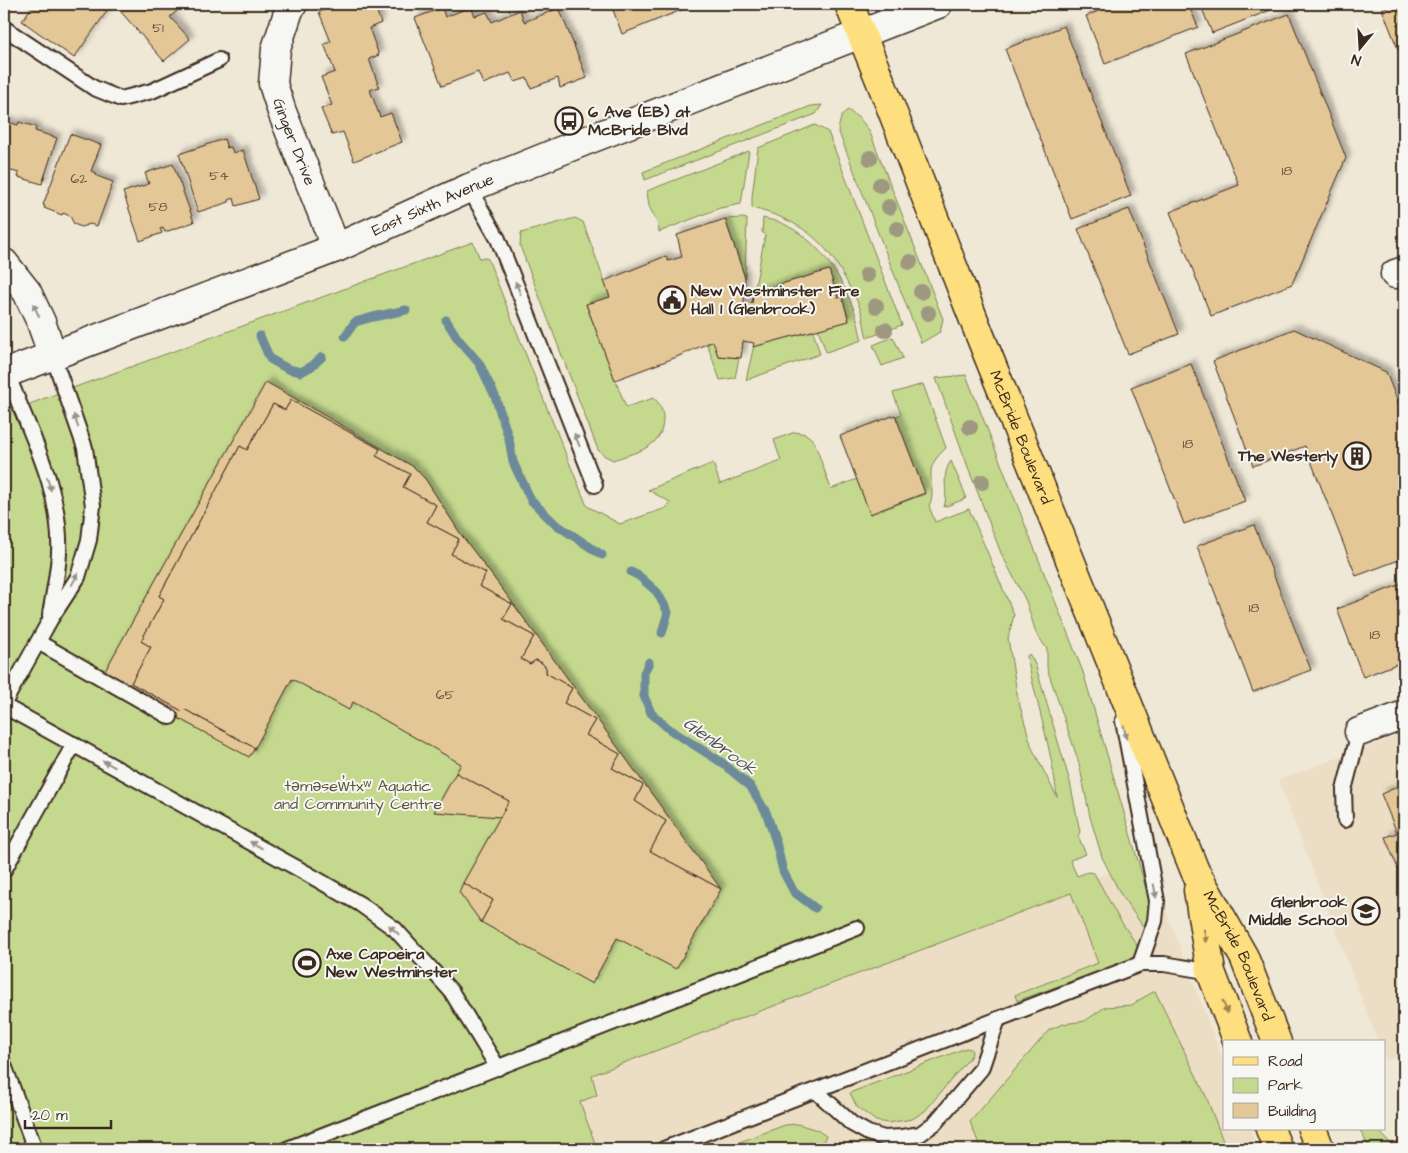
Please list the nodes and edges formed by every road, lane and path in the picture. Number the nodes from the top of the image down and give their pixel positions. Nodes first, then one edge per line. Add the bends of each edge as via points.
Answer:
1 (293, 4) edge
2 (849, 4) edge
3 (938, 4) edge
4 (4, 28) edge
5 (862, 33) junction
6 (218, 60) dead end
7 (469, 188) junction
8 (336, 248) junction
9 (4, 263) edge
10 (53, 356) junction
11 (5, 372) edge
12 (595, 485) dead end
13 (50, 620) junction
14 (38, 642) junction
15 (1113, 666) junction
16 (4, 705) edge
17 (1404, 715) edge
18 (170, 717) dead end
19 (1359, 732) joint
20 (74, 744) junction
21 (1345, 820) dead end
22 (4, 870) edge
23 (1195, 871) junction
24 (856, 928) dead end
25 (1140, 964) junction
26 (1212, 972) junction
27 (998, 1020) junction
28 (1237, 1040) edge
29 (1276, 1040) edge
30 (4, 1065) edge
31 (498, 1068) junction
32 (816, 1090) junction
33 (1270, 1130) edge
34 (1312, 1130) edge
35 (35, 1149) edge
36 (287, 1149) edge
37 (664, 1149) edge
38 (1278, 1149) edge
39 (1320, 1149) edge

1 - 8 street, Ginger Drive via 276,49 273,84
2 - 5 main road, McBride Boulevard
3 - 5 street, East Sixth Avenue
4 - 6 lane via 94,88 121,99 152,90
5 - 7 street, East Sixth Avenue
5 - 15 main road, McBride Boulevard
7 - 8 street, East Sixth Avenue
12 -> 7 lane via 498,240
8 - 10 street, East Sixth Avenue
10 -> 9 street via 27,292
10 - 11 street, East Sixth Avenue
13 -> 10 lane via 78,577 89,540 93,506 85,448
11 -> 13 lane via 42,459 54,498 58,554
13 - 14 lane
14 - 16 lane
14 - 18 lane
15 - 23 main road, McBride Boulevard
15 -> 25 lane via 1157,901 1155,921
16 - 20 lane
17 - 19 street
19 - 21 lane via 1344,790
20 - 22 lane
31 -> 20 lane via 451,991 395,929 360,904
23 -> 26 main road, McBride Boulevard
23 - 29 main road, McBride Boulevard via 1244,957
24 - 31 lane
25 - 26 lane via 1164,964
25 - 27 lane
26 -> 28 main road, McBride Boulevard
27 - 32 lane
27 - 32 lane via 981,1069 935,1123 920,1134 884,1138 868,1133 852,1124
30 - 35 lane
31 - 36 lane
32 - 37 lane
33 - 38 main road
34 - 39 main road

